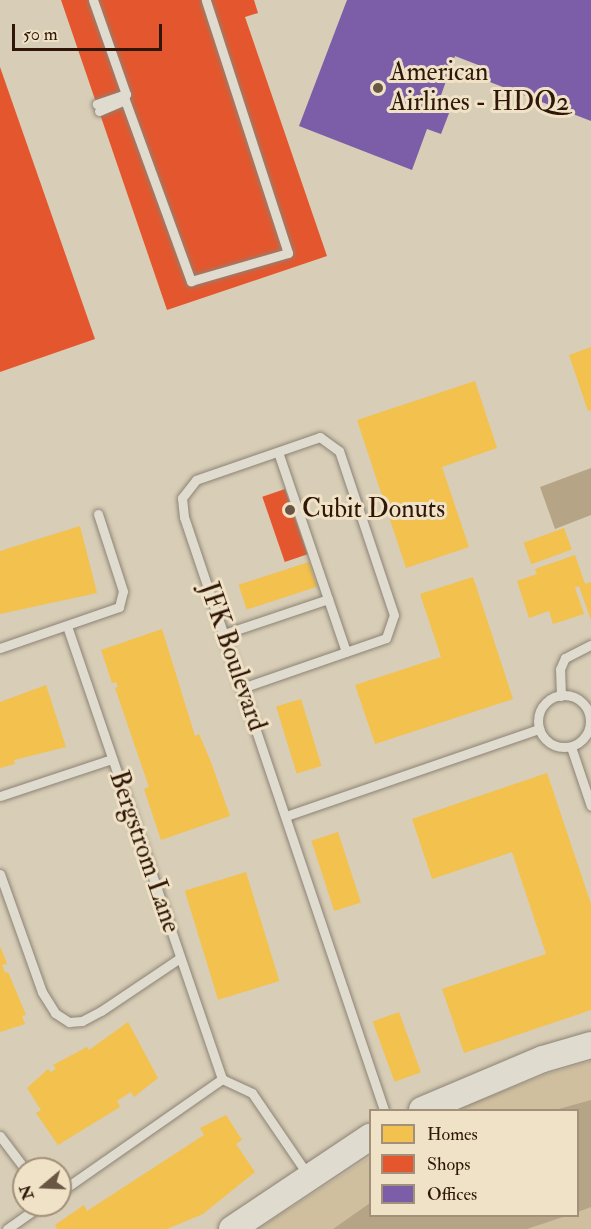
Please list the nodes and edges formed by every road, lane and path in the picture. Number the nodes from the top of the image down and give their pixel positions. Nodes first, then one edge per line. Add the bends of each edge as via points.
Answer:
1 (93, 0) edge
2 (206, 0) edge
3 (278, 452) junction
4 (98, 514) dead end
5 (328, 599) junction
6 (67, 626) junction
7 (224, 634) junction
8 (591, 645) edge
9 (0, 648) edge
10 (346, 652) junction
11 (242, 688) junction
12 (561, 696) junction
13 (590, 711) edge
14 (539, 729) junction
15 (571, 747) junction
16 (112, 759) junction
17 (0, 796) edge
18 (591, 806) edge
19 (285, 816) junction
20 (0, 874) edge
21 (180, 958) junction
22 (591, 1045) edge
23 (222, 1079) junction
24 (384, 1109) edge
25 (424, 1109) edge
26 (0, 1136) edge
27 (369, 1138) edge
28 (16, 1157) edge
29 (309, 1176) junction
30 (72, 1184) edge
31 (24, 1217) edge
32 (7, 1229) edge
33 (232, 1229) edge

1 - 2 lane via 126,94 98,108 125,100 191,281 288,253
3 - 5 lane
3 - 7 lane, JFK Boulevard via 196,480 182,498 184,517
3 - 10 lane via 320,437 339,451 343,462 394,615 386,638
4 - 6 lane via 124,600 119,607
5 - 7 lane
5 - 10 lane
6 - 9 lane
6 - 16 lane, Bergstrom Lane
7 - 11 lane, JFK Boulevard
8 - 12 lane via 566,658 560,669
10 - 11 lane
11 - 19 lane, JFK Boulevard
12 - 13 lane via 573,697
12 - 14 lane via 543,707
13 - 15 lane via 590,726 583,740
14 - 15 lane via 546,740 558,747
14 - 19 lane
15 - 18 lane
16 - 17 lane
16 - 21 lane, Bergstrom Lane
19 - 24 lane, JFK Boulevard
20 - 21 lane via 42,992 55,1013 69,1022 82,1021 102,1011
21 - 23 lane, Bergstrom Lane
22 - 25 street via 543,1059
23 - 29 lane via 252,1093
23 - 30 lane
26 - 28 lane
27 - 29 street
29 - 33 street
31 - 32 lane

